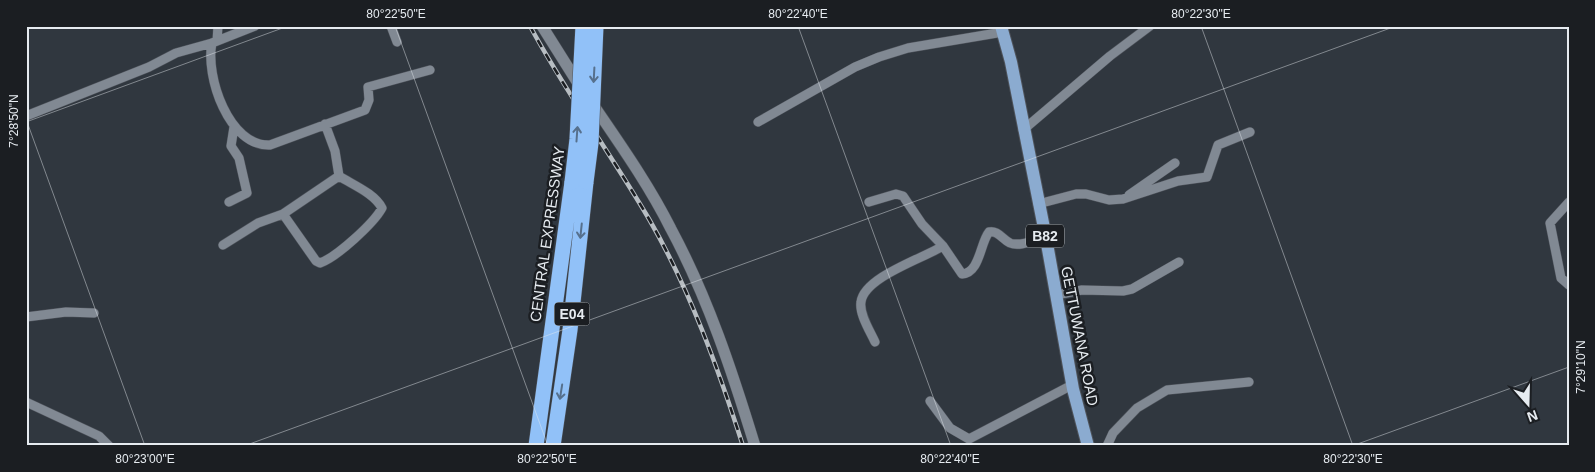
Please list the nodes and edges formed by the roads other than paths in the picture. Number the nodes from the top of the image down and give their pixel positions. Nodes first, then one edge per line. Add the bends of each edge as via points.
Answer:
1 (218, 26) edge
2 (255, 26) edge
3 (391, 26) edge
4 (542, 26) edge
5 (583, 26) edge
6 (596, 26) edge
7 (1150, 26) edge
8 (1002, 29) edge
9 (215, 42) junction
10 (397, 42) dead end
11 (430, 70) dead end
12 (26, 116) edge
13 (758, 122) dead end
14 (325, 124) junction
15 (234, 128) junction
16 (1023, 130) junction
17 (1250, 132) dead end
18 (1175, 163) dead end
19 (339, 176) junction
20 (1127, 197) junction
21 (229, 202) dead end
22 (869, 202) dead end
23 (1569, 202) edge
24 (1038, 204) junction
25 (283, 214) junction
26 (1046, 238) junction
27 (223, 245) dead end
28 (944, 246) junction
29 (1179, 262) dead end
30 (1569, 285) edge
31 (1056, 295) junction
32 (94, 313) dead end
33 (26, 317) edge
34 (875, 342) dead end
35 (1250, 382) dead end
36 (1072, 385) junction
37 (930, 401) dead end
38 (26, 402) edge
39 (109, 446) edge
40 (536, 446) edge
41 (553, 446) edge
42 (755, 446) edge
43 (1088, 446) edge
44 (1106, 446) edge

1 - 9 street
2 - 9 street
3 - 10 street
4 - 42 street via 654,197 674,234 723,345
40 -> 5 highway, CENTRAL EXPRESSWAY / E04, bridge via 577,139
6 -> 41 highway, CENTRAL EXPRESSWAY / E04, bridge via 591,143
7 - 16 street
8 - 13 street via 879,57 855,67
8 - 16 main road, GETTUWANA ROAD / B82
9 - 12 street via 176,53 150,67
9 - 15 street via 210,68
11 - 14 street via 368,87 369,100 365,110
14 - 15 street via 270,145 259,146
14 - 19 street
15 - 21 street via 231,146 239,158 248,194
16 - 24 main road, GETTUWANA ROAD / B82
17 - 20 street via 1218,145 1207,177 1178,181
18 - 20 street
19 - 25 street
19 - 25 street via 368,193 382,208 333,256 320,263 316,260
20 - 24 street via 1109,200 1076,194
22 - 28 street via 896,194 903,196 922,224
23 - 30 street via 1550,223 1561,278
24 - 26 main road, GETTUWANA ROAD / B82
25 - 27 street via 258,223
26 - 28 street via 1015,244 995,232 989,232 974,266 966,274 958,271
26 - 31 main road, GETTUWANA ROAD / B82
28 - 34 street via 881,277 864,294 861,309
29 - 31 street via 1132,289 1082,290
31 - 36 main road, GETTUWANA ROAD / B82
32 - 33 street via 66,312
35 - 44 street via 1167,390 1137,408 1112,433
36 - 37 street via 969,439 950,428
36 - 43 main road, GETTUWANA ROAD / B82
38 - 39 street via 99,436

